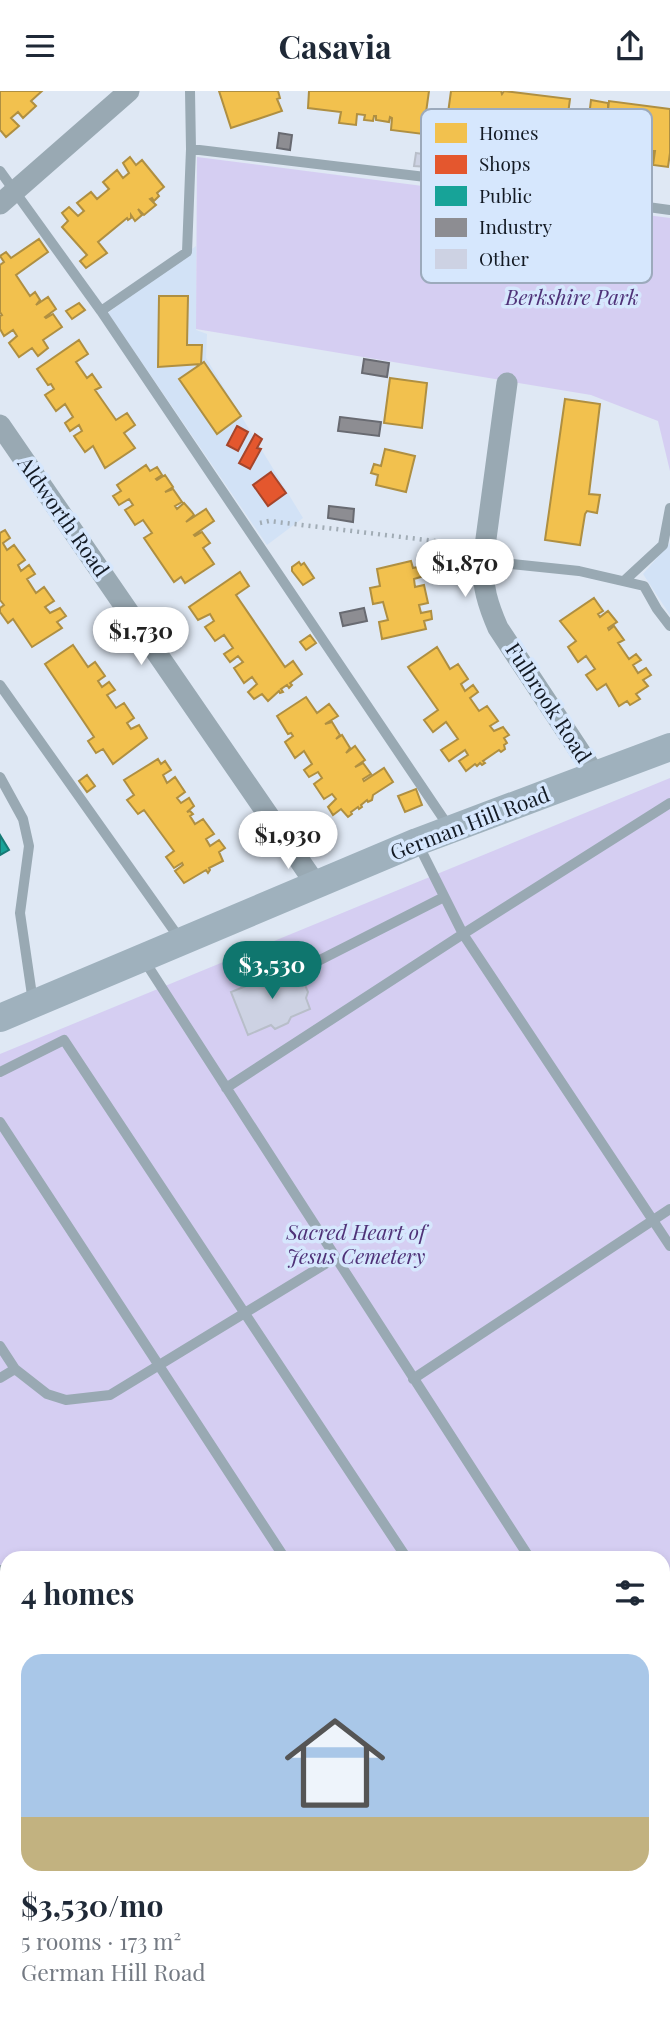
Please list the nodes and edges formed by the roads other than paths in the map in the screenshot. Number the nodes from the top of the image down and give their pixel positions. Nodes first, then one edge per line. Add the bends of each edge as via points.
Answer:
1 (129, 91) edge
2 (190, 91) edge
3 (191, 149) junction
4 (0, 171) edge
5 (421, 176) edge
6 (7, 198) edge
7 (652, 207) edge
8 (670, 209) edge
9 (101, 311) junction
10 (507, 383) dead end
11 (0, 425) edge
12 (670, 509) edge
13 (482, 561) junction
14 (624, 582) junction
15 (670, 627) edge
16 (0, 685) edge
17 (670, 747) edge
18 (596, 776) junction
19 (0, 777) edge
20 (670, 802) edge
21 (450, 829) junction
22 (417, 842) junction
23 (317, 885) junction
24 (444, 897) junction
25 (463, 934) junction
26 (181, 941) junction
27 (143, 959) junction
28 (320, 960) dead end
29 (33, 1004) junction
30 (0, 1018) edge
31 (0, 1072) edge
32 (226, 1088) junction
33 (0, 1122) edge
34 (670, 1209) edge
35 (652, 1220) junction
36 (670, 1246) edge
37 (335, 1258) junction
38 (244, 1313) junction
39 (0, 1346) edge
40 (158, 1366) junction
41 (15, 1369) junction
42 (0, 1378) edge
43 (414, 1379) junction
44 (280, 1551) edge
45 (402, 1551) edge
46 (525, 1551) edge

1 - 6 street
2 - 3 lane
3 - 5 lane
3 - 9 lane via 187,252
4 - 6 lane
6 - 9 lane
7 - 8 lane
9 - 21 lane
10 - 13 street, Fulbrook Road
11 - 23 street, Aldworth Road
12 - 14 lane via 663,545
13 - 14 lane via 579,571
13 - 18 street, Fulbrook Road via 482,583 498,628
14 - 15 lane via 644,586
16 - 26 lane
17 - 18 street, German Hill Road
18 - 21 street, German Hill Road
19 - 29 lane via 23,819 29,846 20,913
20 - 25 lane
21 - 22 street, German Hill Road
22 - 23 street, German Hill Road
22 - 24 lane
23 - 26 street, German Hill Road
24 - 25 lane
24 - 28 lane
25 - 32 lane
25 - 35 lane
26 - 27 street, German Hill Road
27 - 29 street, German Hill Road
27 - 32 lane
29 - 30 street, German Hill Road
31 - 38 lane via 64,1040
32 - 37 lane
33 - 40 lane
34 - 35 lane
35 - 36 lane
35 - 43 lane
37 - 38 lane
37 - 43 lane
38 - 40 lane
38 - 45 lane
39 - 41 lane
40 - 41 lane via 110,1395 66,1400 47,1394
40 - 44 lane
41 - 42 lane
43 - 46 lane

